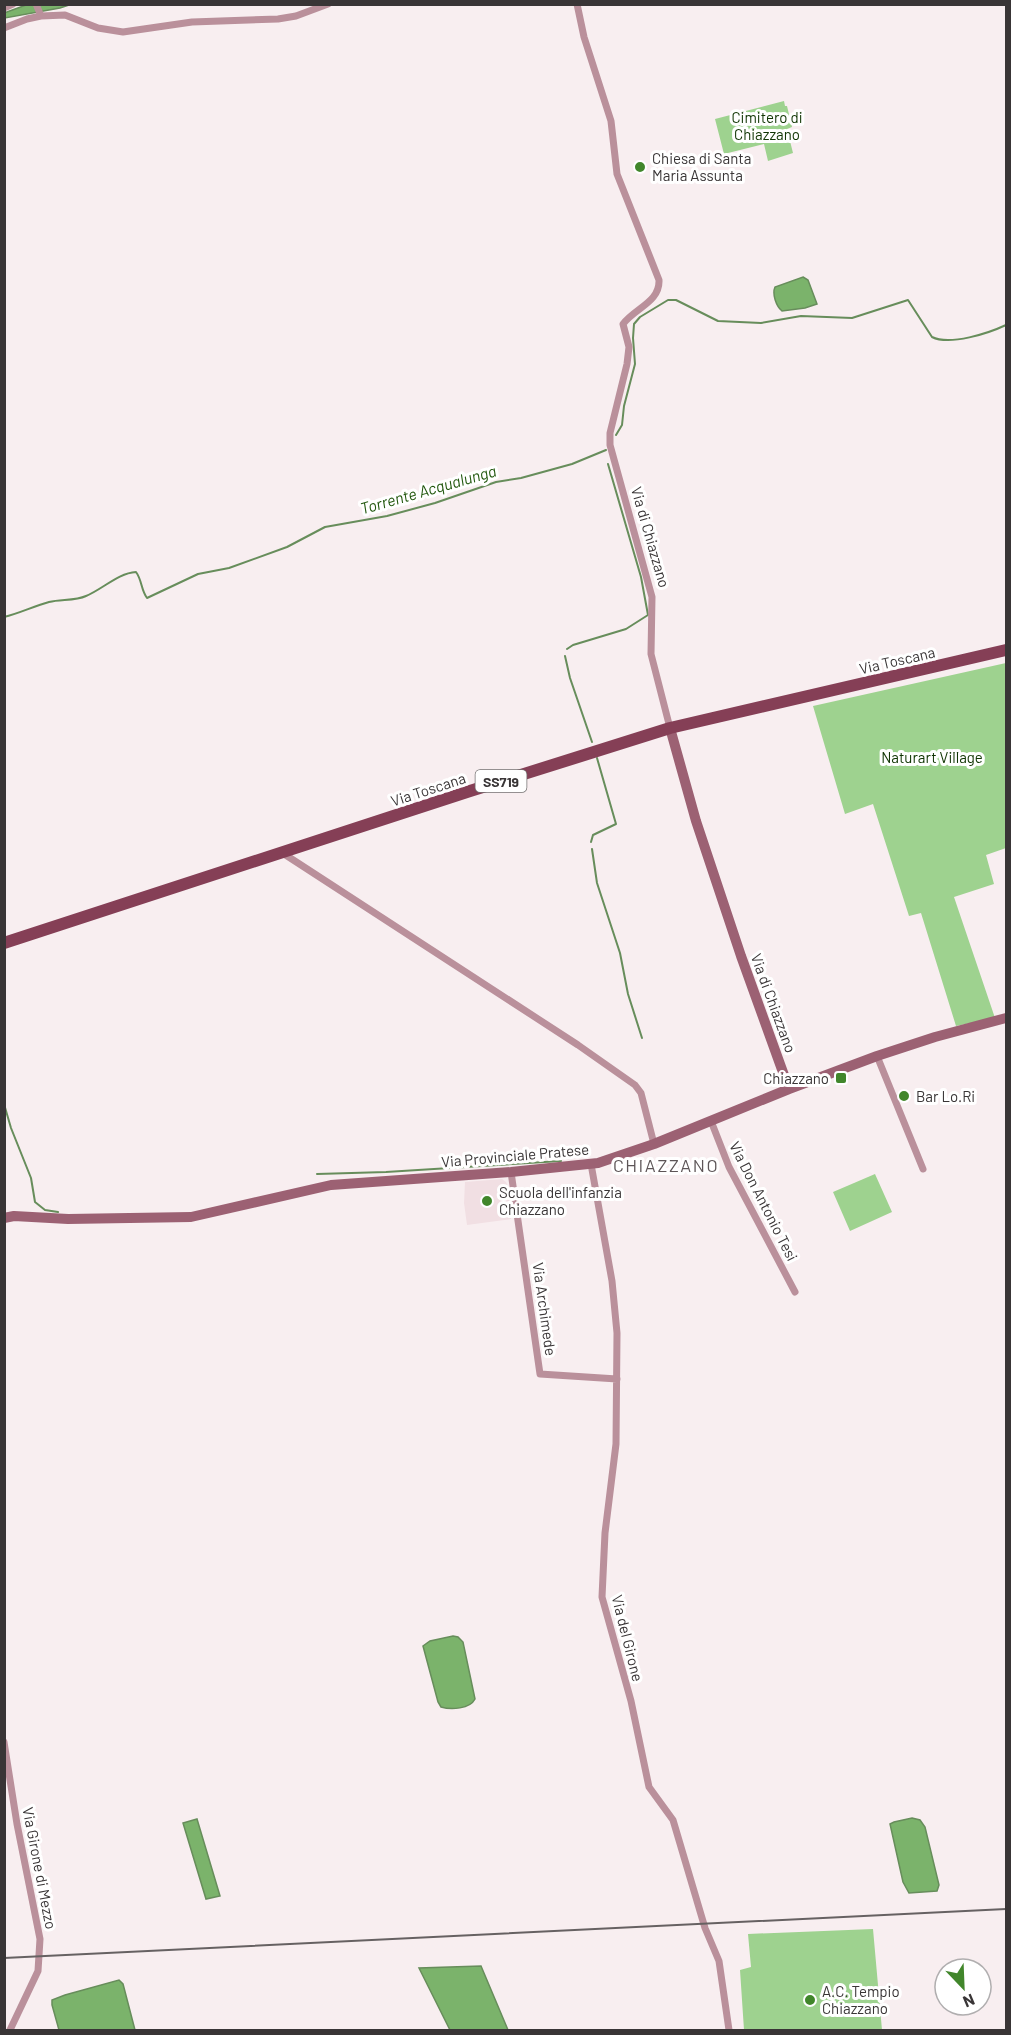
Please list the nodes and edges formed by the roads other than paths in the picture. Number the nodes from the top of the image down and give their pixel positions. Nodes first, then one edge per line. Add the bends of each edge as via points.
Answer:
1 (13, 4) edge
2 (36, 4) edge
3 (328, 4) edge
4 (577, 4) edge
5 (4, 8) edge
6 (40, 14) junction
7 (4, 28) edge
8 (1006, 650) edge
9 (670, 728) junction
10 (281, 852) junction
11 (4, 943) edge
12 (1006, 1018) edge
13 (878, 1056) junction
14 (789, 1089) junction
15 (711, 1121) junction
16 (654, 1144) junction
17 (591, 1164) junction
18 (923, 1169) dead end
19 (511, 1172) junction
20 (4, 1218) edge
21 (795, 1292) dead end
22 (617, 1379) junction
23 (4, 1742) edge
24 (10, 2031) edge
25 (729, 2031) edge

1 - 5 street
2 - 6 street
3 - 6 street via 278,19 192,22 123,32 98,28 65,15
4 - 9 street, Via di Chiazzano via 611,121 617,174 659,280 654,298 623,324 629,347 610,445 652,597 651,654
6 - 7 street
8 - 9 main road, Via Toscana / SS719
9 - 10 main road, Via Toscana / SS719
9 - 14 street, Via di Chiazzano via 696,821
10 - 11 main road, Via Toscana / SS719
10 - 16 street via 638,1087
12 - 13 street, Via Provinciale Pratese
13 - 14 street, Via Provinciale Pratese
13 - 18 street
14 - 15 street, Via Provinciale Pratese
15 - 16 street, Via Provinciale Pratese
15 - 21 street, Via Don Antonio Tesi via 729,1167
16 - 17 street, Via Provinciale Pratese
17 - 19 street, Via Provinciale Pratese
17 - 22 street, Via del Girone via 615,1305
19 - 20 street, Via Provinciale Pratese via 331,1185 190,1217
19 - 22 street, Via Archimede via 540,1374
22 - 25 street, Via del Girone via 616,1444 602,1597 631,1701 649,1787 673,1820 718,1961
23 - 24 street, Via Girone di Mezzo via 40,1940 38,1971

